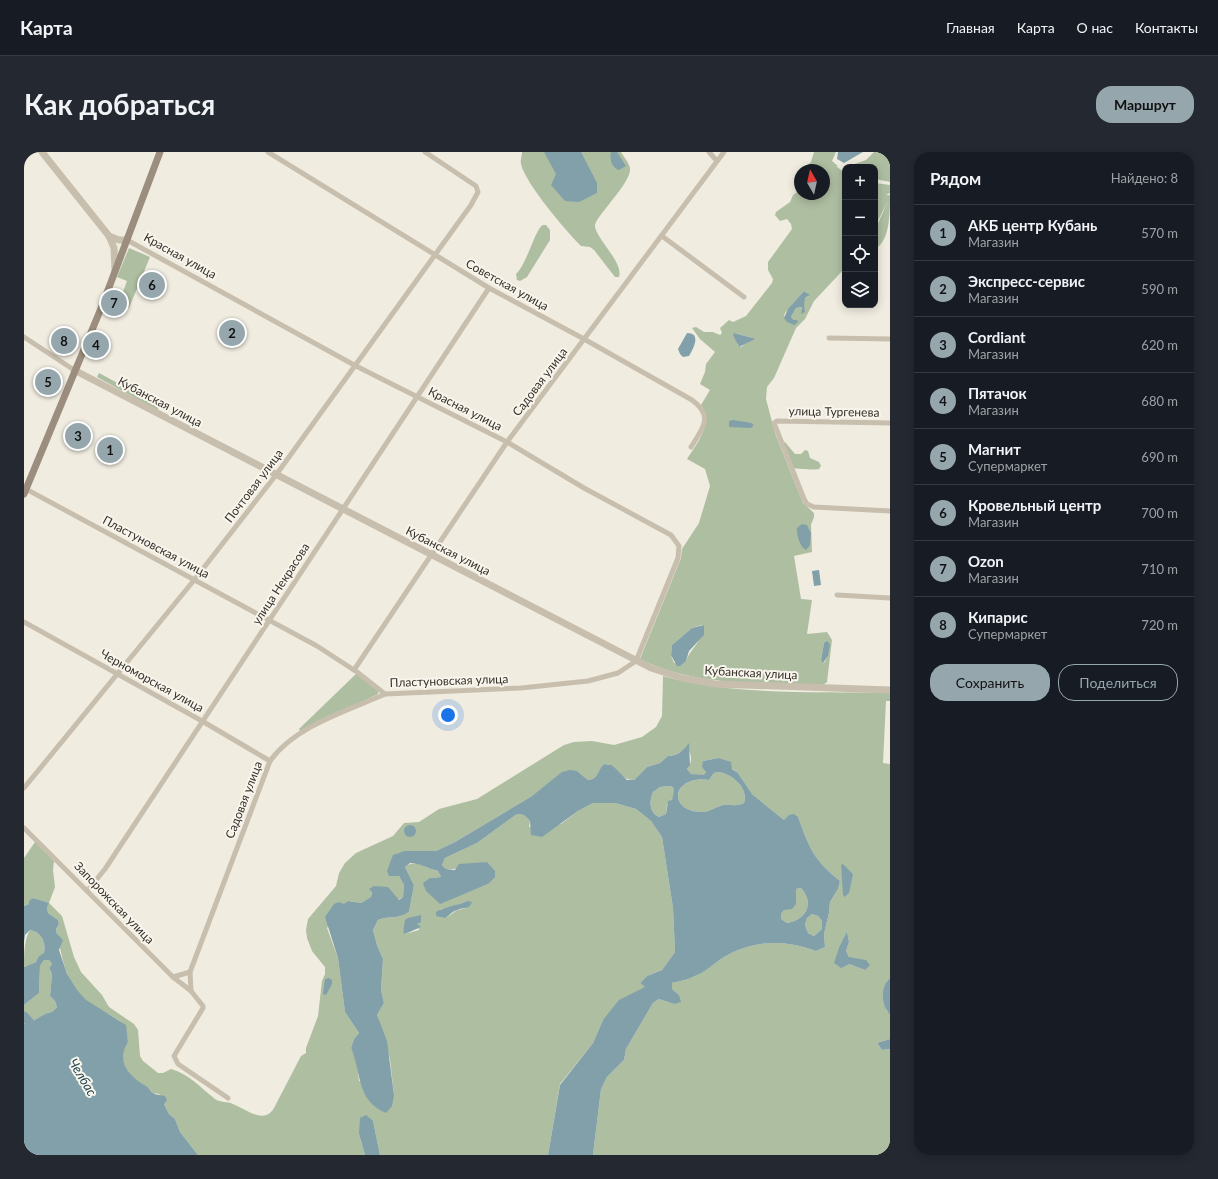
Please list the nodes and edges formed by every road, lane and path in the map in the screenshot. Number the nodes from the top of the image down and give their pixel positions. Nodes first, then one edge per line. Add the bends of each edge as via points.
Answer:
1 (42, 152) edge
2 (160, 152) edge
3 (268, 152) edge
4 (425, 152) edge
5 (709, 152) edge
6 (724, 152) edge
7 (717, 161) junction
8 (109, 236) junction
9 (662, 236) junction
10 (127, 240) junction
11 (433, 255) junction
12 (115, 272) junction
13 (489, 288) junction
14 (744, 298) dead end
15 (24, 337) edge
16 (829, 338) dead end
17 (584, 339) junction
18 (890, 339) edge
19 (356, 366) junction
20 (74, 370) junction
21 (418, 397) junction
22 (890, 423) edge
23 (507, 442) junction
24 (691, 447) dead end
25 (276, 475) junction
26 (25, 490) edge
27 (342, 509) junction
28 (890, 511) edge
29 (431, 555) junction
30 (195, 579) junction
31 (837, 595) dead end
32 (890, 598) edge
33 (269, 620) junction
34 (24, 622) edge
35 (636, 661) junction
36 (354, 670) junction
37 (118, 674) junction
38 (890, 690) edge
39 (385, 694) junction
40 (202, 721) junction
41 (270, 761) junction
42 (24, 788) edge
43 (24, 828) edge
44 (88, 890) junction
45 (190, 972) junction
46 (173, 977) junction
47 (191, 991) junction
48 (228, 1098) dead end

1 - 8 street
2 - 10 main road
3 - 11 street, Советская улица
4 - 11 street, Почтовая улица via 474,184 478,190 477,195
5 - 7 street
6 - 7 street, Садовая улица
7 - 9 street, Садовая улица
8 - 10 street
8 - 12 street via 114,248
9 - 14 street
9 - 17 street, Садовая улица
10 - 12 main road
10 - 19 street, Красная улица
11 - 13 street, Советская улица
11 - 19 street, Почтовая улица
12 - 20 main road
13 - 17 street, Советская улица
13 - 21 street, улица Некрасова
15 - 20 street, Кубанская улица
16 - 18 street
17 - 23 street, Садовая улица
17 - 24 street, Советская улица via 686,396 700,407 705,419 702,430
19 - 21 street, Красная улица
19 - 25 street, Почтовая улица
20 - 25 street, Кубанская улица
20 - 26 main road
21 - 23 street, Красная улица
21 - 27 street, улица Некрасова
22 - 28 street, улица Тургенева via 774,423 804,499 810,506
23 - 29 street, Садовая улица
23 - 35 street, Красная улица via 584,488 667,532 677,542 678,558
25 - 27 street, Кубанская улица
25 - 30 street, Почтовая улица
26 - 30 street, Пластуновская улица
27 - 29 street, Кубанская улица
27 - 33 street, улица Некрасова
29 - 35 street, Кубанская улица
29 - 36 street, Садовая улица
30 - 33 street, Пластуновская улица
30 - 37 street, Почтовая улица
31 - 32 street
33 - 36 street, Пластуновская улица
33 - 40 street, улица Некрасова
34 - 37 street, Черноморская улица
35 - 38 street, Кубанская улица via 670,675 715,684
35 - 39 street, Пластуновская улица via 618,673 588,681 521,688
36 - 39 street, Пластуновская улица
37 - 40 street, Черноморская улица
37 - 42 street, Почтовая улица
39 - 41 street, Садовая улица via 300,734 278,750
40 - 41 street, Черноморская улица
40 - 44 street, улица Некрасова via 105,869
41 - 45 street, Садовая улица
43 - 44 street, Запорожская улица
44 - 46 street, Запорожская улица
45 - 46 street
45 - 47 street, Садовая улица
46 - 47 street, Запорожская улица
47 - 48 street via 203,1008 175,1059 178,1064

